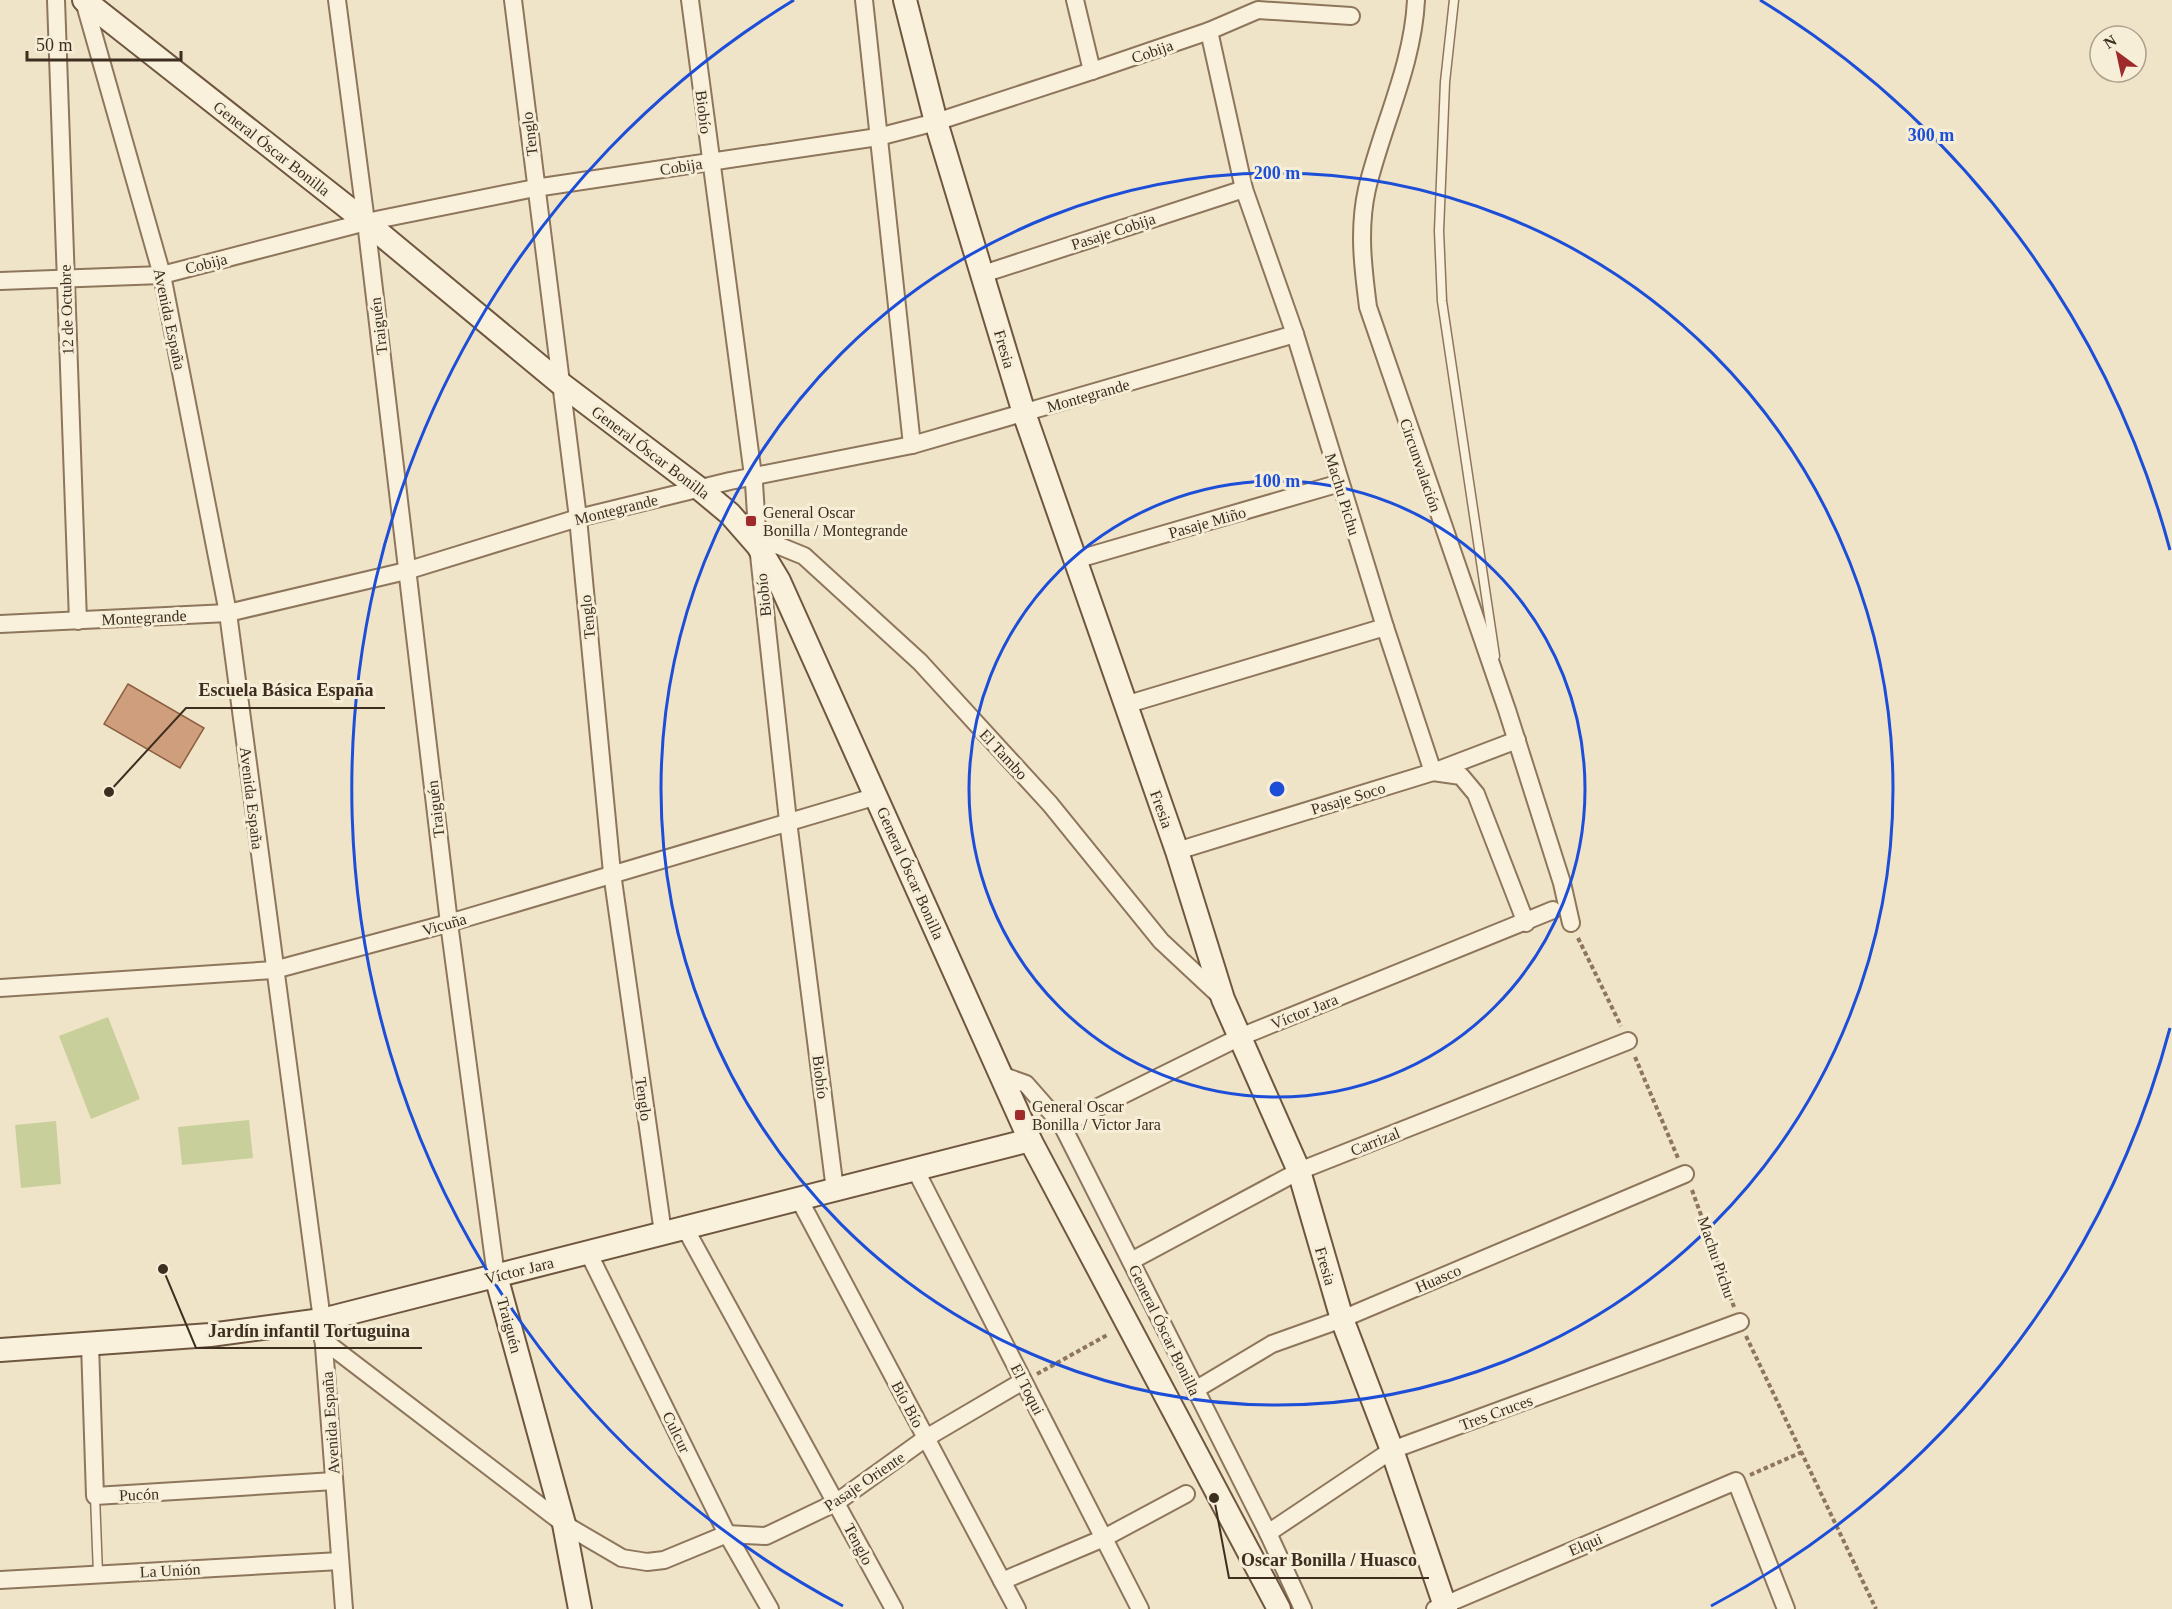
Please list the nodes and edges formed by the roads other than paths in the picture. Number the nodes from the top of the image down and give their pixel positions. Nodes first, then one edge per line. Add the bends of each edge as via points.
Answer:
1 (56, 0) edge
2 (84, 0) edge
3 (337, 0) edge
4 (513, 0) edge
5 (690, 0) edge
6 (864, 0) edge
7 (905, 0) edge
8 (1075, 0) edge
9 (1416, 0) edge
10 (1454, 0) edge
11 (1256, 5) edge
12 (1351, 16) dead end
13 (1209, 31) junction
14 (1092, 71) junction
15 (936, 122) junction
16 (878, 137) junction
17 (710, 161) junction
18 (535, 188) junction
19 (1244, 189) junction
20 (366, 222) junction
21 (162, 274) junction
22 (983, 274) junction
23 (65, 278) junction
24 (0, 281) edge
25 (1295, 334) junction
26 (560, 383) junction
27 (1024, 413) junction
28 (912, 445) junction
29 (753, 475) junction
30 (1340, 483) junction
31 (700, 489) junction
32 (578, 518) junction
33 (758, 546) junction
34 (1075, 560) junction
35 (406, 571) junction
36 (228, 613) junction
37 (78, 621) junction
38 (0, 624) edge
39 (1384, 627) junction
40 (1501, 692) junction
41 (1125, 705) junction
42 (1517, 740) junction
43 (1433, 772) junction
44 (877, 796) junction
45 (788, 821) junction
46 (1177, 851) junction
47 (612, 873) junction
48 (1553, 910) dead end
49 (449, 923) junction
50 (1526, 923) junction
51 (1571, 923) road end
52 (274, 970) junction
53 (0, 988) edge
54 (1223, 999) junction
55 (1240, 1037) junction
56 (1628, 1041) road end
57 (1001, 1075) junction
58 (1062, 1125) junction
59 (1030, 1140) junction
60 (915, 1169) junction
61 (1299, 1171) junction
62 (1685, 1174) road end
63 (835, 1190) junction
64 (799, 1199) junction
65 (685, 1228) junction
66 (663, 1233) junction
67 (588, 1252) junction
68 (1131, 1261) junction
69 (496, 1276) junction
70 (1342, 1319) junction
71 (1740, 1322) road end
72 (322, 1330) junction
73 (90, 1344) junction
74 (0, 1350) edge
75 (1023, 1381) junction
76 (1195, 1390) junction
77 (926, 1438) junction
78 (1392, 1450) junction
79 (334, 1481) junction
80 (1186, 1494) dead end
81 (95, 1496) junction
82 (837, 1502) junction
83 (564, 1524) junction
84 (1268, 1533) junction
85 (727, 1534) junction
86 (1104, 1538) junction
87 (340, 1561) junction
88 (98, 1574) junction
89 (0, 1580) edge
90 (1002, 1581) junction
91 (1442, 1607) edge
92 (344, 1609) edge
93 (580, 1609) edge
94 (770, 1609) edge
95 (894, 1609) edge
96 (1017, 1609) edge
97 (1140, 1609) edge
98 (1279, 1609) edge
99 (1303, 1609) edge
100 (1786, 1609) edge

1 - 23 street, 12 de Octubre
2 - 20 main road, General Óscar Bonilla
2 - 21 street, Avenida España
3 - 20 street, Traiguén
4 - 18 street, Tenglo
5 - 17 street, Biobío
6 - 16 street
7 - 15 main road, Fresia
8 - 14 street
9 - 40 street, Circunvalación via 1415,29 1367,191 1361,251 1368,308
10 - 40 lane via 1445,82 1439,231 1442,301
11 - 12 street, Cobija
11 - 13 street, Cobija
13 - 14 street, Cobija
13 - 19 street, Machu Pichu
14 - 15 street, Cobija
15 - 16 street, Cobija
15 - 22 main road, Fresia
16 - 17 street, Cobija
16 - 28 street
17 - 18 street, Cobija
17 - 29 street, Biobío
18 - 20 street, Cobija
18 - 26 street, Tenglo
19 - 22 street, Pasaje Cobija
19 - 25 street, Machu Pichu
20 - 21 street, Cobija
20 - 26 main road, General Óscar Bonilla
20 - 35 street, Traiguén
21 - 23 street, Cobija
21 - 36 street, Avenida España
22 - 27 main road, Fresia
23 - 24 street, Cobija
23 - 37 street, 12 de Octubre
25 - 27 street, Montegrande
25 - 30 street, Machu Pichu
26 - 31 main road, General Óscar Bonilla
26 - 32 street, Tenglo
27 - 28 street, Montegrande
27 - 34 main road, Fresia
28 - 29 street, Montegrande
29 - 31 street, Montegrande
29 - 33 street, Biobío
30 - 34 street, Pasaje Miño
30 - 39 street, Machu Pichu
31 - 32 street, Montegrande
31 - 33 main road, General Óscar Bonilla via 730,514
32 - 35 street, Montegrande
32 - 47 street, Tenglo
33 - 44 main road, General Óscar Bonilla via 779,581
33 - 45 street, Biobío
33 - 54 street, El Tambo via 777,545 804,556 920,662 1050,804 1161,941
34 - 41 main road, Fresia
35 - 36 street, Montegrande
35 - 49 street, Traiguén
36 - 37 street, Montegrande
36 - 52 street, Avenida España
37 - 38 street, Montegrande
39 - 41 street
39 - 43 street, Machu Pichu
40 - 42 street, Circunvalación
41 - 46 main road, Fresia
42 - 43 street, Pasaje Soco
42 - 51 street, Circunvalación
43 - 46 street, Pasaje Soco
43 - 50 street via 1461,776 1476,794
44 - 45 street, Vicuña
44 - 57 main road, General Óscar Bonilla
45 - 47 street, Vicuña
45 - 63 street, Biobío
46 - 54 main road, Fresia
47 - 49 street, Vicuña
47 - 66 street, Tenglo
48 - 50 street, Víctor Jara
49 - 52 street, Vicuña
49 - 69 street, Traiguén
50 - 55 street, Víctor Jara
52 - 53 street, Vicuña
52 - 72 street, Avenida España
54 - 55 main road, Fresia
55 - 58 street, Víctor Jara
55 - 61 main road, Fresia
56 - 61 street, Carrizal
57 - 58 street, General Óscar Bonilla via 1026,1084
57 - 59 main road, General Óscar Bonilla
58 - 68 street, General Óscar Bonilla
59 - 60 main road, Víctor Jara
59 - 98 main road, General Óscar Bonilla
60 - 63 main road, Víctor Jara
60 - 75 street, El Toqui
61 - 68 street, Carrizal
61 - 70 main road, Fresia
62 - 70 street, Huasco
63 - 64 main road, Víctor Jara
64 - 65 main road, Víctor Jara
64 - 77 street, Bío Bío
65 - 66 main road, Víctor Jara
65 - 82 street, Tenglo
66 - 67 main road, Víctor Jara
67 - 69 main road, Víctor Jara
67 - 85 street, Culcur
68 - 76 street, General Óscar Bonilla
69 - 72 main road, Víctor Jara
69 - 83 main road, Traiguén
70 - 76 street, Huasco via 1272,1344
70 - 78 main road, Fresia
71 - 78 street, Tres Cruces
72 - 73 main road, Víctor Jara
72 - 79 street, Avenida España
72 - 83 street, Pasaje Oriente
73 - 74 main road, Víctor Jara
73 - 81 street, Pucón
75 - 77 street, Pasaje Oriente
75 - 86 street, El Toqui
76 - 84 street, General Óscar Bonilla
77 - 82 street, Pasaje Oriente
77 - 90 street, Bío Bío
78 - 84 street, Tres Cruces
78 - 91 main road, Fresia
79 - 81 street, Pucón
79 - 87 street, Avenida España
80 - 86 street
81 - 88 lane
82 - 85 street, Pasaje Oriente via 766,1536
82 - 95 street, Tenglo
83 - 85 street, Pasaje Oriente via 622,1558 647,1562 664,1560
83 - 93 main road, Traiguén
84 - 99 street, General Óscar Bonilla
85 - 94 street, Culcur
86 - 90 street
86 - 97 street, El Toqui
87 - 88 street, La Unión
87 - 92 street, Avenida España
88 - 89 street, La Unión
90 - 96 street, Bío Bío
91 - 100 street, Elqui via 1736,1481

